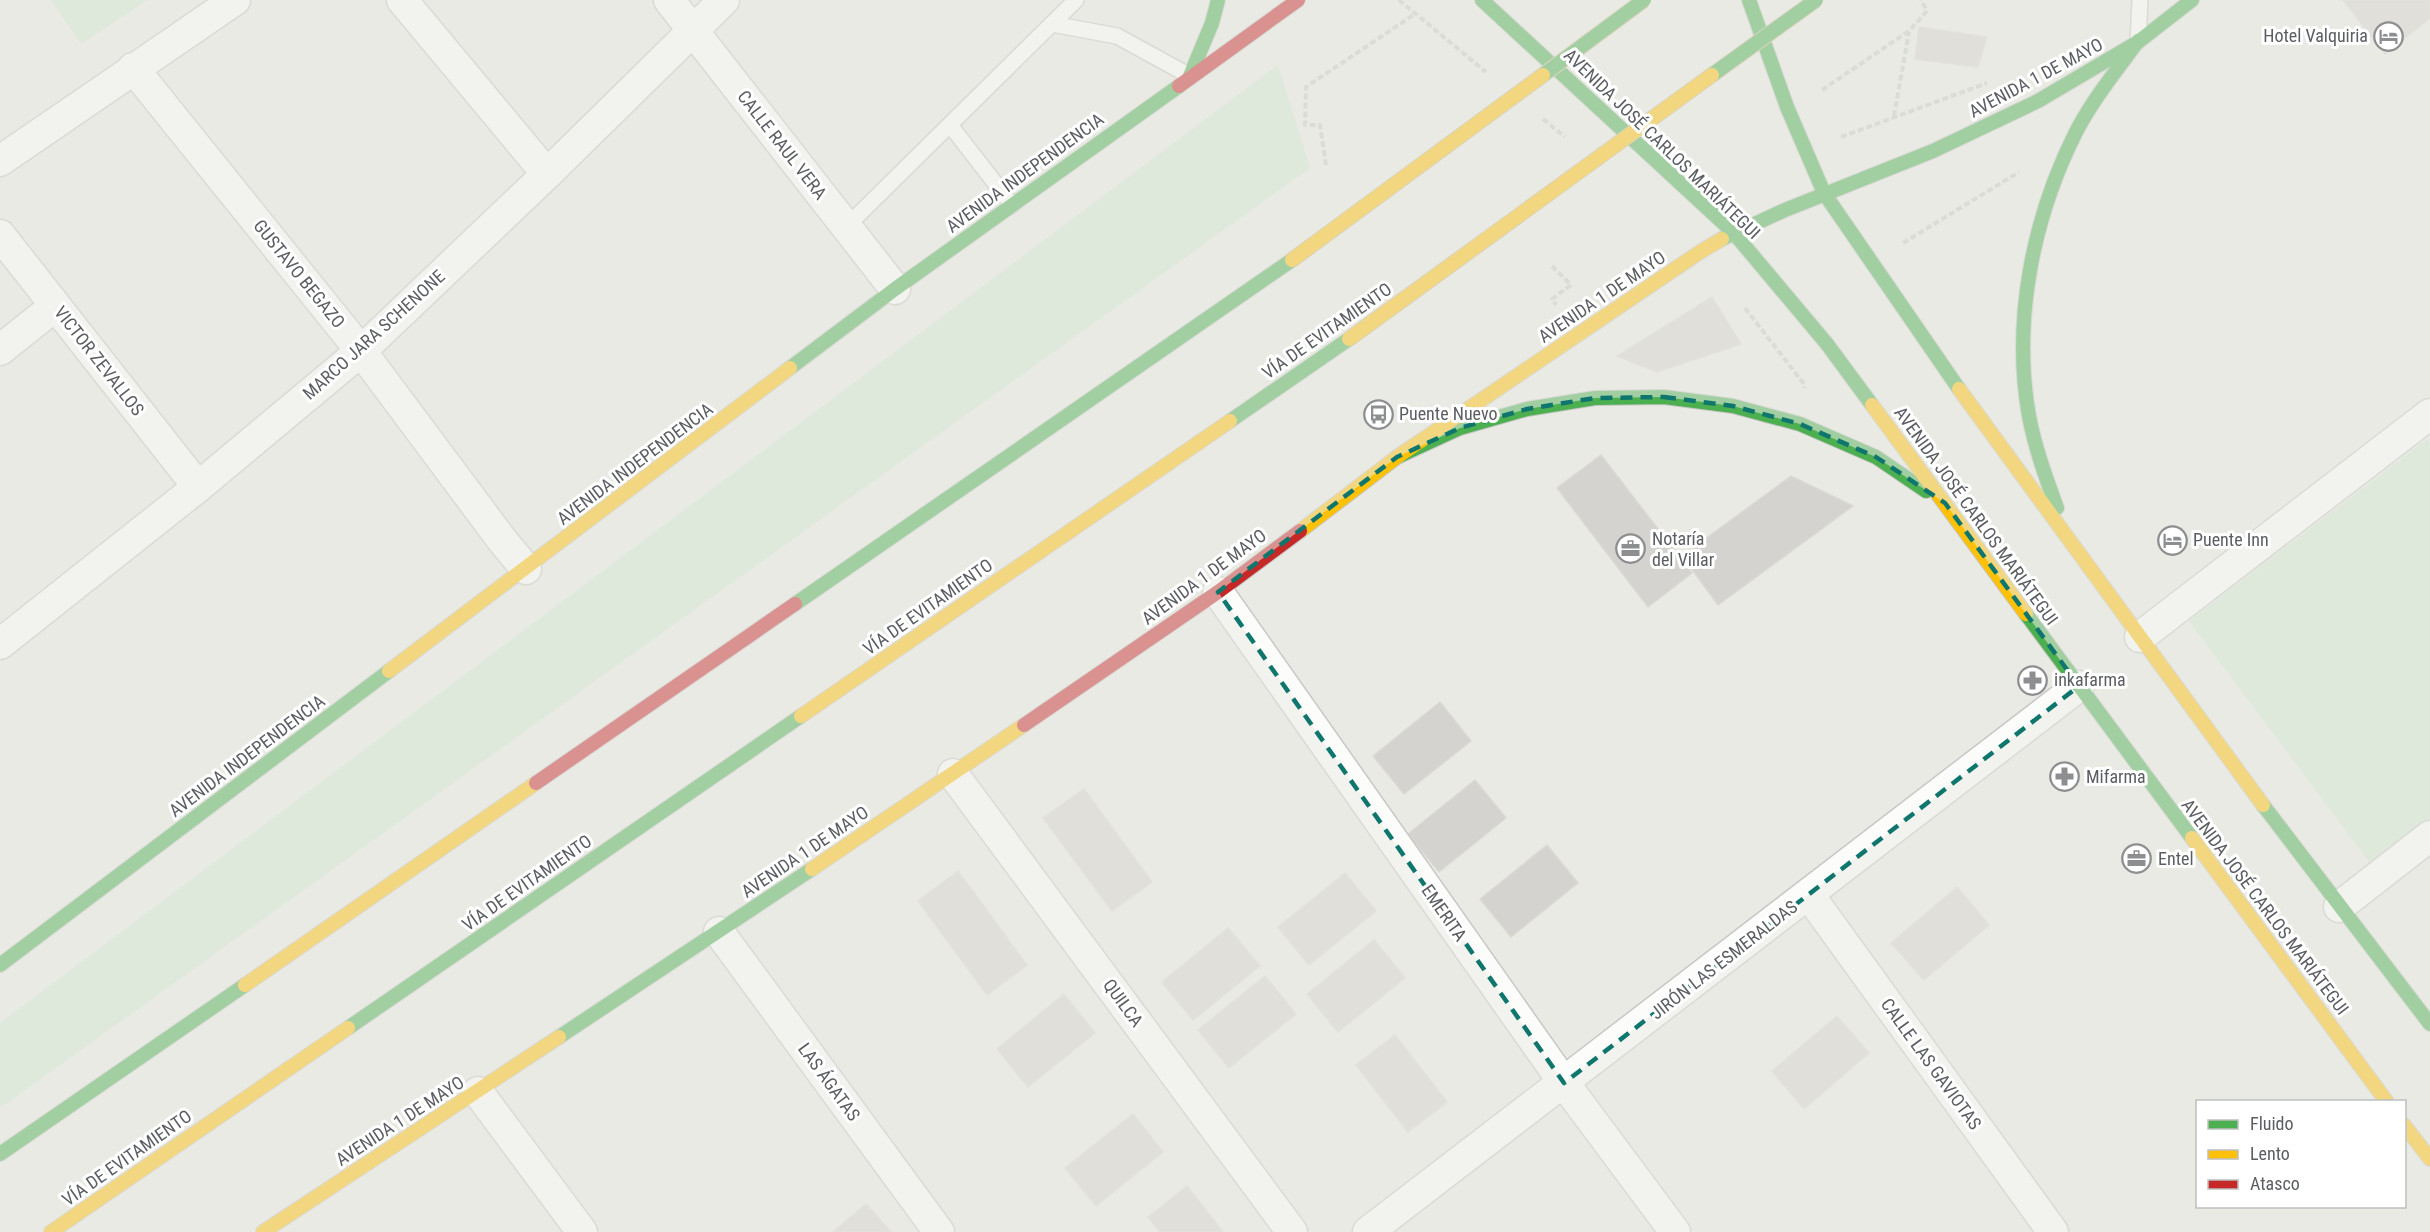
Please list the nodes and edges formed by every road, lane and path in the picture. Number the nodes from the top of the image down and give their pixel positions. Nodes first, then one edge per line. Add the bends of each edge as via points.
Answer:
1 (235, 0) edge
2 (402, 0) edge
3 (669, 0) edge
4 (724, 0) edge
5 (1076, 0) edge
6 (1218, 0) edge
7 (1298, 0) edge
8 (1482, 0) edge
9 (1644, 0) edge
10 (1749, 0) edge
11 (1816, 0) edge
12 (1921, 0) edge
13 (2140, 0) edge
14 (2192, 0) edge
15 (1415, 14) dead end
16 (1052, 24) junction
17 (693, 31) junction
18 (1909, 31) junction
19 (2138, 41) junction
20 (134, 68) junction
21 (1190, 76) junction
22 (1996, 80) dead end
23 (1821, 90) dead end
24 (1894, 116) junction
25 (950, 125) junction
26 (1841, 136) dead end
27 (0, 161) edge
28 (1326, 165) dead end
29 (2022, 170) dead end
30 (547, 174) junction
31 (1824, 193) junction
32 (1011, 205) junction
33 (846, 227) junction
34 (1733, 232) junction
35 (0, 235) edge
36 (1897, 246) dead end
37 (1554, 267) dead end
38 (895, 289) junction
39 (1742, 303) dead end
40 (1557, 305) dead end
41 (55, 306) junction
42 (0, 350) edge
43 (361, 351) junction
44 (1805, 391) dead end
45 (2428, 421) edge
46 (1397, 457) junction
47 (198, 487) junction
48 (1945, 503) junction
49 (2076, 550) junction
50 (526, 569) junction
51 (1218, 592) junction
52 (2140, 637) junction
53 (0, 644) edge
54 (2079, 686) junction
55 (954, 774) junction
56 (2430, 836) edge
57 (1809, 895) junction
58 (2339, 907) junction
59 (719, 932) junction
60 (0, 965) edge
61 (2430, 1024) edge
62 (1564, 1083) junction
63 (478, 1092) junction
64 (2386, 1100) edge
65 (2406, 1128) edge
66 (0, 1154) edge
67 (2430, 1159) edge
68 (51, 1232) edge
69 (263, 1232) edge
70 (582, 1232) edge
71 (939, 1232) edge
72 (1292, 1232) edge
73 (1368, 1232) edge
74 (1675, 1232) edge
75 (2053, 1232) edge

1 - 20 street
2 - 30 street
3 - 17 street, CALLE RAUL VERA
4 - 17 street, MARCO JARA SCHENONE
5 - 16 lane
6 - 21 main road
7 - 21 main road, AVENIDA INDEPENDENCIA
8 - 34 main road, AVENIDA JOSÉ CARLOS MARIÁTEGUI
9 - 66 main road, bridge via 1292,260
10 - 31 main road via 1787,107
11 - 68 main road, VÍA DE EVITAMIENTO, bridge via 1349,339
12 - 18 path via 1927,11
13 - 19 lane
14 - 19 main road, AVENIDA 1 DE MAYO
15 - 28 path via 1306,87 1305,125 1320,125
16 - 21 lane via 1117,36
16 - 25 lane
17 - 30 street, MARCO JARA SCHENONE
17 - 33 street, CALLE RAUL VERA
18 - 23 path
18 - 24 path
19 - 31 main road, AVENIDA 1 DE MAYO via 2003,118
19 - 49 main road via 2077,130 2054,178 2029,270 2023,366 2032,430 2049,492
20 - 27 street
20 - 43 street, GUSTAVO BEGAZO
21 - 32 main road, AVENIDA INDEPENDENCIA
22 - 24 path
24 - 26 path
25 - 32 lane
25 - 33 lane
29 - 36 path
30 - 43 street, MARCO JARA SCHENONE
31 - 34 main road, AVENIDA 1 DE MAYO
31 - 49 main road via 1933,354
32 - 38 main road, AVENIDA INDEPENDENCIA
33 - 38 street, CALLE RAUL VERA
34 - 46 main road, AVENIDA 1 DE MAYO
34 - 48 main road, AVENIDA JOSÉ CARLOS MARIÁTEGUI via 1827,344
35 - 41 street, VICTOR ZEVALLOS
37 - 40 path via 1571,285 1552,299
38 - 50 main road, AVENIDA INDEPENDENCIA
39 - 44 path via 1804,384
41 - 42 street
41 - 47 street, VICTOR ZEVALLOS
43 - 47 street, MARCO JARA SCHENONE
43 - 50 street, GUSTAVO BEGAZO
45 - 52 street
46 - 48 main road via 1460,428 1527,409 1595,398 1664,398 1733,406 1800,424 1875,457
46 - 51 main road, AVENIDA 1 DE MAYO
47 - 53 street, MARCO JARA SCHENONE
48 - 54 main road, AVENIDA JOSÉ CARLOS MARIÁTEGUI
49 - 52 main road
50 - 60 main road, AVENIDA INDEPENDENCIA
51 - 55 main road, AVENIDA 1 DE MAYO
51 - 62 street, EMERITA
52 - 58 main road
54 - 57 street, JIRÓN LAS ESMERALDAS
54 - 64 main road, AVENIDA JOSÉ CARLOS MARIÁTEGUI
55 - 59 main road, AVENIDA 1 DE MAYO
55 - 72 street, QUILCA
56 - 58 street
57 - 62 street, JIRÓN LAS ESMERALDAS
57 - 75 street, CALLE LAS GAVIOTAS
58 - 61 main road
59 - 63 main road, AVENIDA 1 DE MAYO
59 - 71 street, LAS ÁGATAS
62 - 73 street, JIRÓN LAS ESMERALDAS
62 - 74 street, EMERITA
63 - 69 main road, AVENIDA 1 DE MAYO
63 - 70 street
65 - 67 main road

